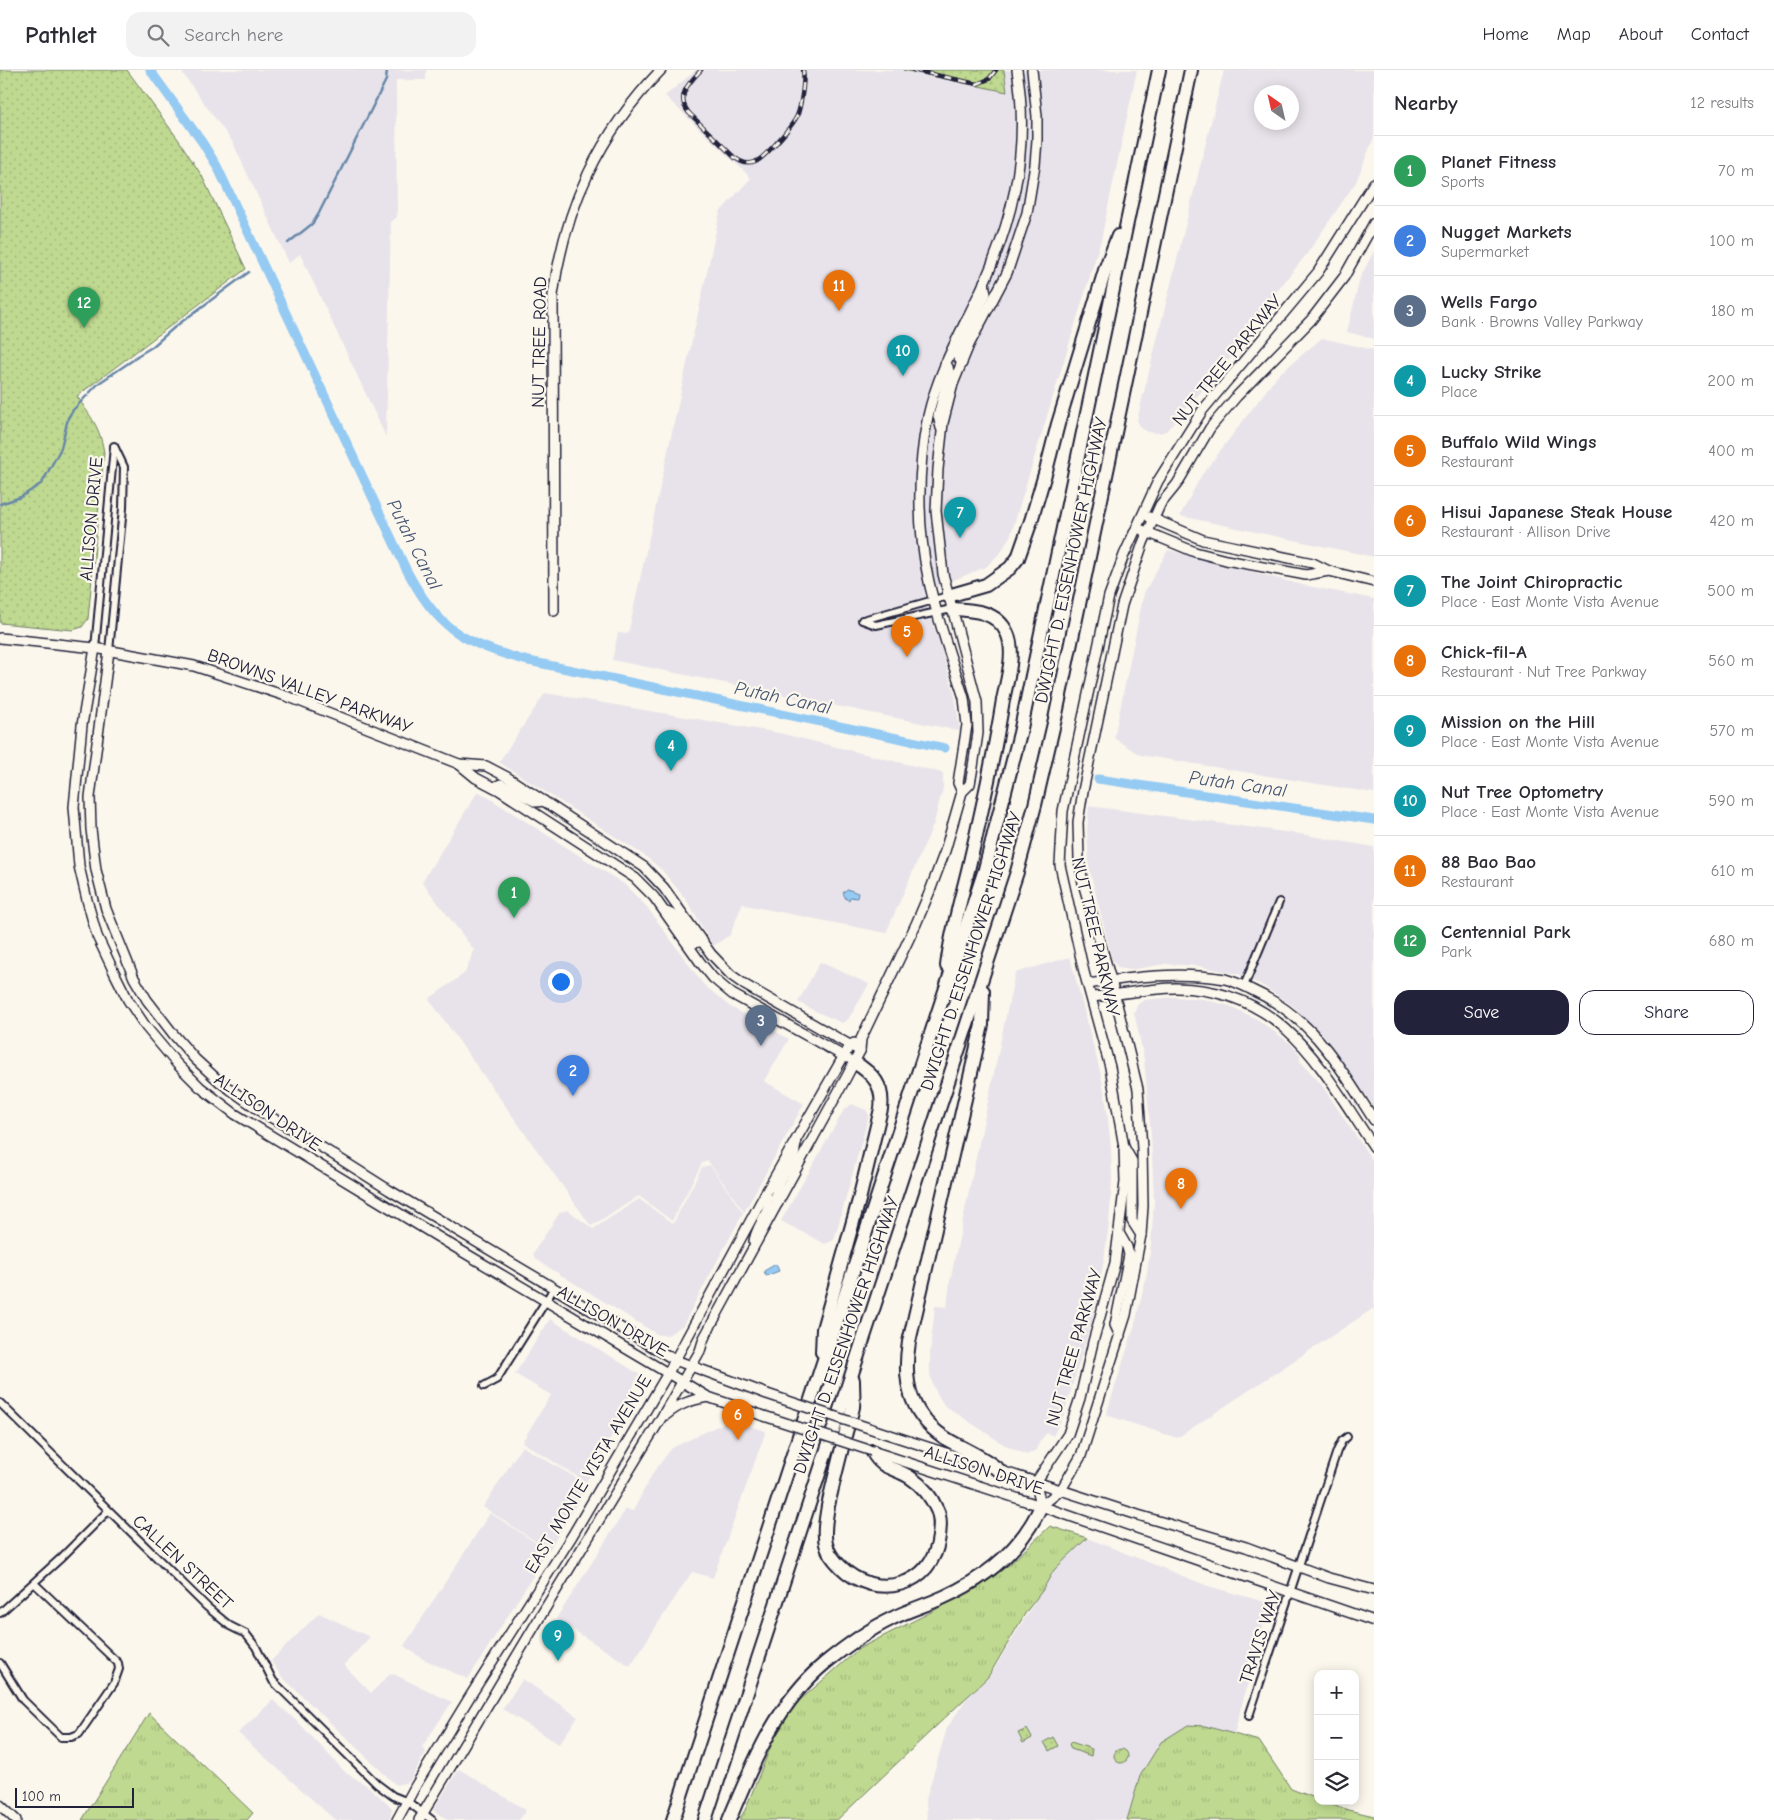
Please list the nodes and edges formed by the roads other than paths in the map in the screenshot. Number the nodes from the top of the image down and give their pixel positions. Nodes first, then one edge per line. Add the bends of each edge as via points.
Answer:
1 (1017, 70) edge
2 (1032, 70) edge
3 (1159, 70) edge
4 (1193, 70) edge
5 (661, 71) edge
6 (1374, 183) edge
7 (1131, 201) junction
8 (1374, 223) edge
9 (984, 282) junction
10 (962, 363) junction
11 (945, 364) junction
12 (942, 430) junction
13 (1142, 514) junction
14 (1153, 519) junction
15 (1135, 528) junction
16 (1147, 532) junction
17 (1329, 571) junction
18 (1374, 582) edge
19 (948, 596) junction
20 (933, 600) junction
21 (952, 609) junction
22 (554, 611) dead end
23 (937, 613) junction
24 (0, 638) edge
25 (95, 648) junction
26 (109, 651) junction
27 (459, 764) junction
28 (494, 787) junction
29 (962, 792) junction
30 (544, 801) junction
31 (548, 821) junction
32 (604, 840) junction
33 (601, 855) junction
34 (654, 876) junction
35 (1279, 902) dead end
36 (664, 912) junction
37 (703, 942) junction
38 (983, 976) junction
39 (1111, 980) junction
40 (1088, 984) junction
41 (1244, 986) junction
42 (944, 993) junction
43 (1114, 995) junction
44 (1092, 997) junction
45 (860, 1039) junction
46 (850, 1045) junction
47 (853, 1056) junction
48 (1374, 1120) edge
49 (796, 1139) junction
50 (1124, 1147) junction
51 (1374, 1147) edge
52 (765, 1194) junction
53 (778, 1203) junction
54 (1119, 1234) junction
55 (1141, 1235) junction
56 (754, 1247) junction
57 (554, 1288) junction
58 (546, 1301) junction
59 (1120, 1336) junction
60 (675, 1360) junction
61 (692, 1365) junction
62 (822, 1366) junction
63 (668, 1373) junction
64 (853, 1373) junction
65 (682, 1382) junction
66 (484, 1386) dead end
67 (708, 1397) junction
68 (0, 1403) edge
69 (660, 1420) junction
70 (1347, 1437) dead end
71 (872, 1451) junction
72 (999, 1470) junction
73 (1036, 1482) junction
74 (1061, 1490) junction
75 (1041, 1506) junction
76 (108, 1511) junction
77 (1299, 1568) junction
78 (34, 1582) junction
79 (1374, 1590) edge
80 (1291, 1592) junction
81 (0, 1613) edge
82 (1374, 1621) edge
83 (0, 1663) edge
84 (1249, 1716) dead end
85 (408, 1802) junction
86 (0, 1805) edge
87 (421, 1817) edge
88 (16, 1820) edge
89 (397, 1820) edge
90 (432, 1820) edge
91 (673, 1820) edge
92 (705, 1820) edge
93 (728, 1820) edge

1 - 9 main road, EAST MONTE VISTA AVENUE via 1022,129 1017,181 1001,244
2 - 10 main road, EAST MONTE VISTA AVENUE via 1037,140 1027,213 1006,274
3 - 7 highway, DWIGHT D. EISENHOWER HIGHWAY
4 - 38 highway, DWIGHT D. EISENHOWER HIGHWAY via 1047,756 1017,872
5 - 22 main road, NUT TREE ROAD via 629,105 594,160 565,231 557,265 553,295
6 - 13 main road, NUT TREE PARKWAY via 1318,272 1202,411 1158,481
7 - 19 highway via 1106,267 1018,558 986,585
7 - 42 highway, DWIGHT D. EISENHOWER HIGHWAY via 1018,740 985,869
8 - 14 main road, NUT TREE PARKWAY via 1344,278 1311,320 1210,428
9 - 10 main road via 986,294 958,350 957,356
9 - 11 main road, EAST MONTE VISTA AVENUE
10 - 12 main road, EAST MONTE VISTA AVENUE via 953,384
11 - 12 main road via 949,372 938,416
11 - 20 main road, EAST MONTE VISTA AVENUE via 928,416 920,485 925,560
12 - 19 main road, EAST MONTE VISTA AVENUE via 936,511
13 - 14 main road
13 - 15 main road, NUT TREE PARKWAY
14 - 16 main road, NUT TREE PARKWAY
14 - 17 main road via 1203,540 1313,563
15 - 16 main road
15 - 40 main road, NUT TREE PARKWAY via 1109,596 1063,812 1060,865
16 - 17 main road via 1195,552 1226,560 1306,575
16 - 39 main road, NUT TREE PARKWAY via 1122,605 1078,822 1083,883
17 - 18 main road
19 - 20 street
19 - 21 main road, EAST MONTE VISTA AVENUE
20 - 23 main road, EAST MONTE VISTA AVENUE
20 - 23 street via 862,620 876,625
21 - 23 street
21 - 29 main road, EAST MONTE VISTA AVENUE via 975,690 978,713 970,784
21 - 42 highway via 992,616 1001,623 1011,645 996,741 950,938
23 - 29 main road, EAST MONTE VISTA AVENUE via 967,714 967,735 958,783
24 - 25 main road, BROWNS VALLEY PARKWAY
25 - 26 main road, BROWNS VALLEY PARKWAY
25 - 26 street, ALLISON DRIVE via 114,446 124,467 123,508
25 - 58 main road, ALLISON DRIVE via 82,725 74,807 79,866 98,936 128,1000 146,1027 200,1087 235,1114
26 - 27 main road, BROWNS VALLEY PARKWAY via 194,666 289,697
26 - 57 main road, ALLISON DRIVE via 90,796 96,870 106,909 134,978 155,1011 220,1082 262,1112
27 - 28 main road, BROWNS VALLEY PARKWAY
27 - 30 main road, BROWNS VALLEY PARKWAY via 486,766
28 - 30 main road via 501,784 536,802
28 - 31 main road, BROWNS VALLEY PARKWAY
29 - 45 main road, EAST MONTE VISTA AVENUE via 946,851 930,891
30 - 32 main road, BROWNS VALLEY PARKWAY
31 - 32 main road via 566,825 595,844
31 - 33 main road, BROWNS VALLEY PARKWAY
32 - 33 main road
32 - 34 main road, BROWNS VALLEY PARKWAY
33 - 34 main road via 614,854
33 - 36 main road, BROWNS VALLEY PARKWAY via 641,884
34 - 37 main road, BROWNS VALLEY PARKWAY
35 - 41 street
36 - 37 main road via 676,918 694,943
36 - 47 main road, BROWNS VALLEY PARKWAY via 700,962 722,986 752,1006
37 - 46 main road, BROWNS VALLEY PARKWAY via 721,965 745,985
38 - 64 highway, DWIGHT D. EISENHOWER HIGHWAY
38 - 72 highway via 982,1025 905,1363 908,1389 929,1425 948,1440 985,1458
39 - 40 main road
39 - 41 main road via 1186,976 1227,980
39 - 43 main road, NUT TREE PARKWAY
40 - 44 main road, NUT TREE PARKWAY
41 - 48 main road via 1298,1018 1327,1050
42 - 62 highway, DWIGHT D. EISENHOWER HIGHWAY
43 - 44 main road
43 - 51 main road via 1161,988 1190,988 1226,996 1262,1011 1282,1024 1308,1050
43 - 55 main road, NUT TREE PARKWAY via 1138,1089 1142,1157
44 - 50 main road, NUT TREE PARKWAY via 1110,1067
45 - 46 main road
45 - 47 main road, EAST MONTE VISTA AVENUE
46 - 47 main road, EAST MONTE VISTA AVENUE
47 - 49 main road, EAST MONTE VISTA AVENUE
47 - 53 main road, EAST MONTE VISTA AVENUE
47 - 62 highway via 876,1082 882,1098 859,1200 822,1329
49 - 52 main road, EAST MONTE VISTA AVENUE
49 - 53 main road via 794,1156 775,1192
50 - 54 main road, NUT TREE PARKWAY via 1125,1182
50 - 55 main road via 1132,1161 1132,1221
52 - 56 main road via 769,1204 755,1232
52 - 60 main road, EAST MONTE VISTA AVENUE
53 - 56 main road, EAST MONTE VISTA AVENUE
54 - 59 main road via 1129,1255 1115,1324
54 - 73 main road, NUT TREE PARKWAY via 1115,1263 1068,1434
55 - 59 main road, NUT TREE PARKWAY
56 - 61 main road, EAST MONTE VISTA AVENUE
57 - 58 street
57 - 60 main road, ALLISON DRIVE
58 - 63 main road, ALLISON DRIVE
58 - 66 street via 497,1379
59 - 74 main road, NUT TREE PARKWAY via 1081,1456
60 - 61 main road, ALLISON DRIVE
60 - 63 main road, EAST MONTE VISTA AVENUE
61 - 65 main road, EAST MONTE VISTA AVENUE
61 - 72 main road, ALLISON DRIVE, bridge via 767,1394
62 - 91 highway, DWIGHT D. EISENHOWER HIGHWAY
63 - 65 main road, ALLISON DRIVE
63 - 85 main road, EAST MONTE VISTA AVENUE
64 - 71 highway via 853,1407 830,1495 825,1523 826,1545 833,1560 848,1574 864,1584 879,1587 916,1577 929,1564 938,1546 940,1525 930,1496 923,1487 878,1462
64 - 92 highway, DWIGHT D. EISENHOWER HIGHWAY
65 - 67 main road, ALLISON DRIVE
65 - 69 main road, EAST MONTE VISTA AVENUE
67 - 69 main road via 677,1406
67 - 71 main road, ALLISON DRIVE, bridge
68 - 76 street, CALLEN STREET
69 - 87 main road, EAST MONTE VISTA AVENUE
70 - 77 street, TRAVIS WAY via 1337,1451
71 - 75 main road, ALLISON DRIVE
72 - 73 main road, ALLISON DRIVE
73 - 74 main road, ALLISON DRIVE
73 - 75 main road
74 - 75 main road, NUT TREE PARKWAY
74 - 77 main road, ALLISON DRIVE via 1246,1547
75 - 80 main road, ALLISON DRIVE
75 - 93 highway via 1022,1538 995,1566 945,1597 890,1619 872,1630 824,1664 802,1686 766,1735
76 - 78 street
76 - 85 street, CALLEN STREET via 220,1619 246,1634 273,1681 366,1773 393,1796
77 - 79 main road, ALLISON DRIVE
77 - 80 street, TRAVIS WAY
78 - 81 street
78 - 83 street via 118,1663 114,1683 79,1734 61,1737 23,1700
80 - 82 main road, ALLISON DRIVE
80 - 84 street, TRAVIS WAY
85 - 87 street, CALLEN STREET
85 - 89 main road, EAST MONTE VISTA AVENUE
86 - 88 main road
87 - 90 street, CALLEN STREET

